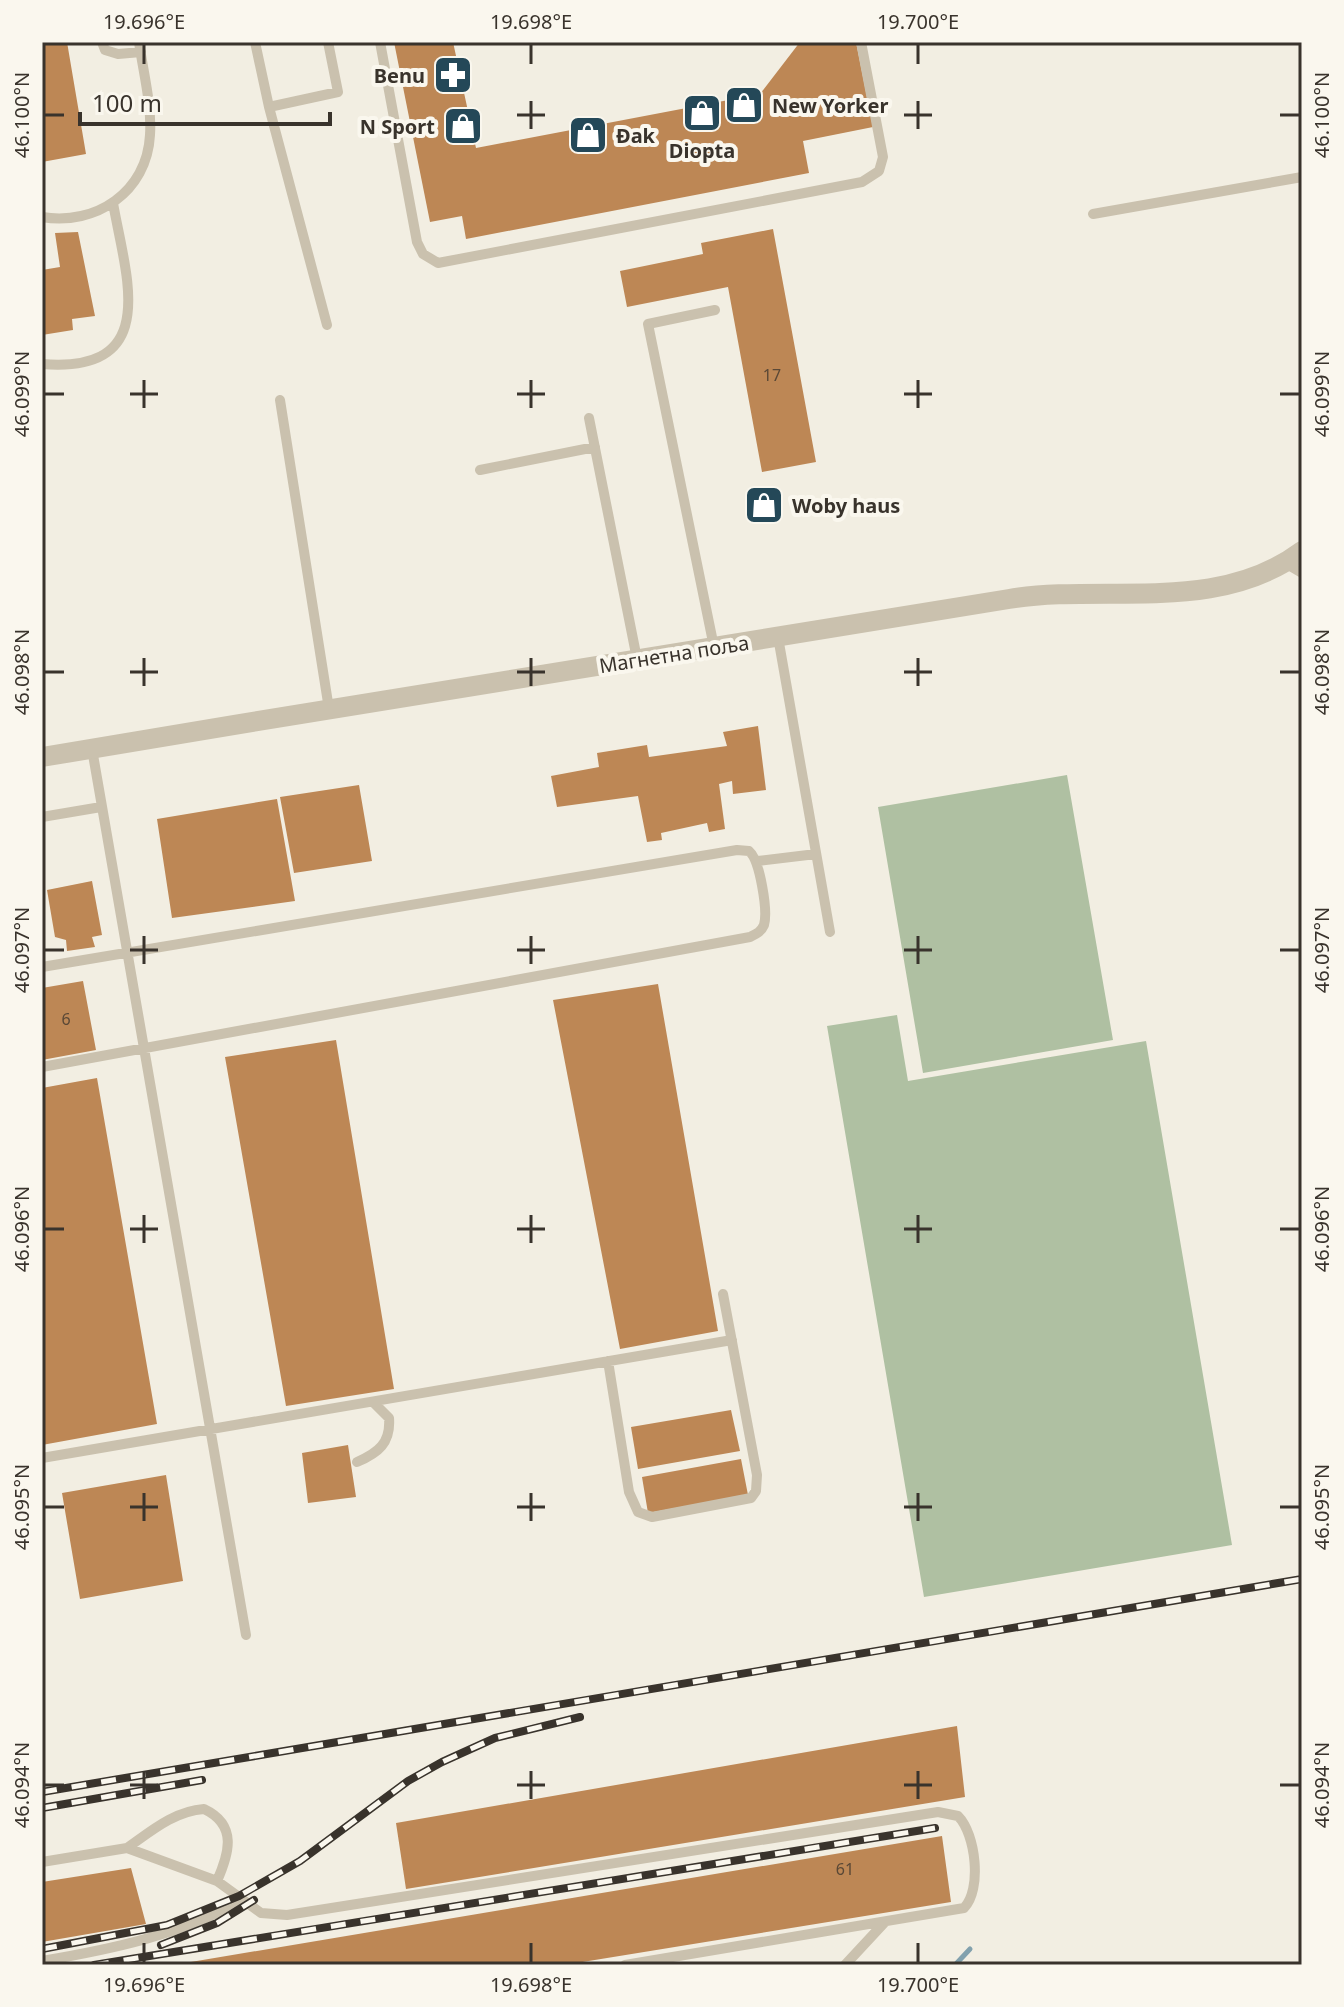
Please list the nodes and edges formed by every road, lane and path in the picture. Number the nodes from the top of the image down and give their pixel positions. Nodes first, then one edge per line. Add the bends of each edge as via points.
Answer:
1 (102, 42) edge
2 (255, 42) edge
3 (328, 42) edge
4 (380, 42) edge
5 (861, 42) edge
6 (140, 47) edge
7 (269, 107) junction
8 (1302, 177) edge
9 (113, 203) junction
10 (1093, 214) dead end
11 (42, 217) edge
12 (715, 310) dead end
13 (327, 325) dead end
14 (42, 364) edge
15 (280, 400) dead end
16 (589, 418) dead end
17 (595, 447) junction
18 (480, 470) dead end
19 (1302, 551) edge
20 (1294, 568) edge
21 (778, 637) junction
22 (714, 647) junction
23 (637, 660) junction
24 (329, 709) junction
25 (92, 749) junction
26 (42, 757) edge
27 (101, 807) junction
28 (42, 817) edge
29 (816, 854) junction
30 (758, 861) junction
31 (830, 932) dead end
32 (127, 953) junction
33 (42, 967) edge
34 (144, 1051) junction
35 (42, 1067) edge
36 (723, 1294) dead end
37 (732, 1340) junction
38 (608, 1361) junction
39 (373, 1402) junction
40 (211, 1431) junction
41 (42, 1458) edge
42 (357, 1462) dead end
43 (246, 1635) dead end
44 (127, 1848) junction
45 (42, 1862) edge
46 (217, 1881) junction
47 (243, 1900) junction
48 (884, 1923) junction
49 (42, 1961) edge
50 (625, 1965) edge
51 (845, 1965) edge

1 - 6 lane via 105,50 118,54
2 - 7 lane
3 - 7 lane via 338,92
4 - 5 lane via 417,242 423,254 438,263 862,182 879,171 883,157
6 - 9 lane via 150,135 142,171
7 - 13 lane
8 - 10 lane
9 - 11 lane via 87,217
9 - 14 lane via 131,305 128,325 109,351 74,363
12 - 22 lane via 648,324
15 - 24 lane
16 - 17 lane
17 - 18 lane
17 - 23 lane
19 - 20 street, Магнетна поља
20 - 21 street, Магнетна поља via 1195,592 1014,598
21 - 22 street, Магнетна поља
21 - 29 lane
22 - 23 street, Магнетна поља
23 - 24 street, Магнетна поља
24 - 25 street, Магнетна поља
25 - 26 street, Магнетна поља
25 - 27 lane
27 - 28 lane
27 - 32 lane
29 - 30 lane
29 - 31 lane
30 - 32 lane via 749,851 737,850
30 - 34 lane via 765,921 750,937
32 - 33 lane
32 - 34 lane
34 - 35 lane
34 - 40 lane
36 - 37 lane
37 - 38 lane
37 - 38 lane via 756,1491 747,1499 652,1517 638,1512 629,1492
38 - 39 lane
39 - 40 lane
39 - 42 lane via 389,1418 389,1434 375,1455
40 - 41 lane
40 - 43 lane
44 - 45 lane
44 - 46 lane
44 - 46 lane via 168,1821 204,1809 220,1821 229,1838
46 - 47 lane
47 - 48 lane via 261,1913 328,1911 938,1812 958,1816 969,1831 972,1900 964,1908
47 - 49 lane via 158,1937
48 - 50 lane
48 - 51 lane

